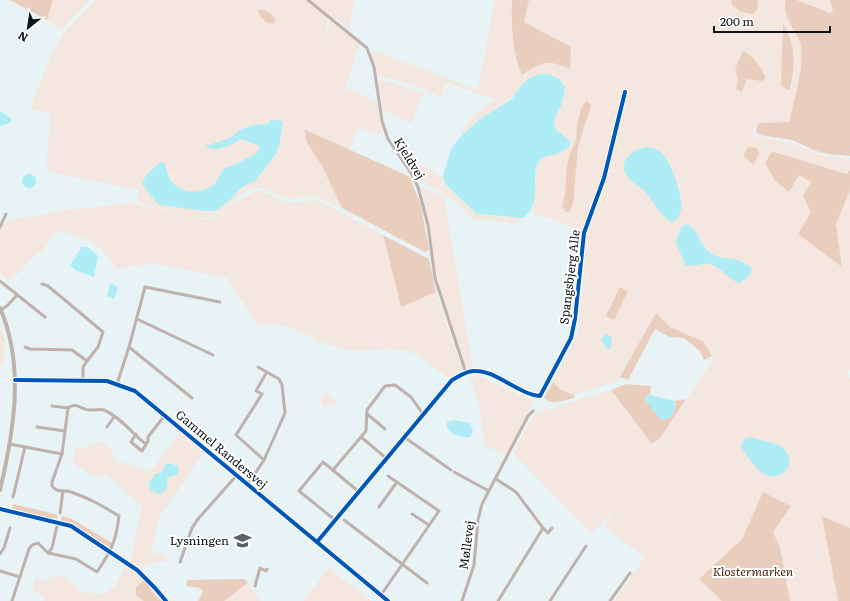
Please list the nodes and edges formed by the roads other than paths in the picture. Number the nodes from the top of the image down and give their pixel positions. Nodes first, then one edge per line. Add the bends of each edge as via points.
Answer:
1 (308, 0) edge
2 (625, 92) dead end
3 (6, 214) dead end
4 (0, 227) edge
5 (0, 281) edge
6 (42, 284) dead end
7 (17, 295) junction
8 (220, 302) dead end
9 (0, 309) edge
10 (45, 317) dead end
11 (137, 319) junction
12 (25, 347) dead end
13 (129, 347) junction
14 (213, 355) dead end
15 (87, 360) junction
16 (258, 368) dead end
17 (267, 372) junction
18 (466, 373) junction
19 (15, 380) junction
20 (83, 380) junction
21 (117, 384) junction
22 (192, 398) dead end
23 (52, 406) dead end
24 (68, 408) junction
25 (533, 411) dead end
26 (367, 414) junction
27 (423, 414) junction
28 (165, 415) junction
29 (114, 417) junction
30 (37, 427) dead end
31 (107, 427) dead end
32 (385, 429) dead end
33 (65, 430) junction
34 (136, 434) junction
35 (361, 437) junction
36 (404, 437) junction
37 (8, 444) junction
38 (146, 444) junction
39 (25, 447) junction
40 (62, 454) junction
41 (386, 458) junction
42 (264, 460) junction
43 (333, 470) junction
44 (237, 475) junction
45 (388, 476) dead end
46 (496, 479) junction
47 (396, 482) junction
48 (248, 484) junction
49 (0, 490) edge
50 (63, 491) junction
51 (358, 491) junction
52 (488, 491) junction
53 (13, 497) dead end
54 (379, 507) dead end
55 (60, 514) dead end
56 (412, 514) dead end
57 (335, 520) junction
58 (344, 520) dead end
59 (429, 525) junction
60 (57, 526) dead end
61 (10, 528) dead end
62 (543, 528) junction
63 (552, 528) dead end
64 (317, 542) junction
65 (586, 546) dead end
66 (48, 553) junction
67 (0, 554) edge
68 (180, 562) dead end
69 (401, 565) junction
70 (267, 569) dead end
71 (0, 571) edge
72 (630, 573) dead end
73 (20, 577) junction
74 (427, 583) dead end
75 (255, 586) dead end
76 (381, 595) junction
77 (12, 601) edge
78 (388, 601) edge
79 (462, 601) edge
80 (498, 601) edge
81 (550, 601) edge
82 (610, 601) edge

1 - 18 street, Kjeldvej via 367,48 374,68 382,121 388,139 411,173 423,202 435,278
2 - 18 street, Spangsbjerg Alle via 604,178 584,233 576,319 571,338 543,391 540,396 530,395 482,373
3 - 4 street
5 - 7 street
6 - 15 street via 48,286 103,332 98,347
7 - 9 street
7 - 10 street
8 - 11 street via 145,288
9 - 19 street via 14,354
11 - 13 street
11 - 14 street
12 - 15 street via 30,350 72,350
13 - 21 street
13 - 22 street
15 - 20 street via 83,366
16 - 17 street
17 - 42 street via 280,379 285,413
17 - 42 street via 256,391 262,394 236,435
18 - 27 street via 452,380
19 - 20 street, Gammel Randersvej
19 - 37 street
20 - 21 street, Gammel Randersvej
21 - 28 street, Gammel Randersvej via 135,391
23 - 24 street
24 - 29 street via 81,406 86,410 104,410
24 - 33 street
25 - 46 street, Møllevej via 528,416
26 - 27 street via 369,406 385,386 390,384 411,397
26 - 32 street
26 - 35 street via 367,426
27 - 36 street
28 - 38 street
28 - 44 street, Gammel Randersvej
29 - 31 street
29 - 34 street
30 - 33 street
33 - 40 street
34 - 38 street
34 - 38 street via 131,442 142,451
35 - 41 street
35 - 43 street
36 - 41 street
36 - 52 street via 452,471
37 - 39 street
37 - 49 street
39 - 40 street
39 - 53 street
40 - 50 street via 52,482 54,489
41 - 51 street
42 - 48 street
43 - 51 street
43 - 57 street via 323,462 300,491
44 - 48 street, Gammel Randersvej
44 - 68 street, Gammel Randersvej via 192,528
45 - 47 street
46 - 52 street, Møllevej
46 - 62 street via 516,492
47 - 54 street
47 - 59 street via 439,511
48 - 64 street, Gammel Randersvej
50 - 55 street
50 - 66 street via 95,501 119,516 117,537 111,552 97,572 76,559
51 - 57 street
52 - 79 street, Møllevej via 478,520 474,565
56 - 59 street
57 - 64 street
58 - 69 street
59 - 69 street
60 - 66 street via 52,548
61 - 67 street
62 - 63 street via 548,533
62 - 80 street
64 - 76 street, Gammel Randersvej
65 - 81 street
66 - 73 street via 42,545 32,545
69 - 74 street
69 - 76 street
70 - 75 street via 260,568
71 - 73 street
72 - 82 street
73 - 77 street
76 - 78 street, Gammel Randersvej

